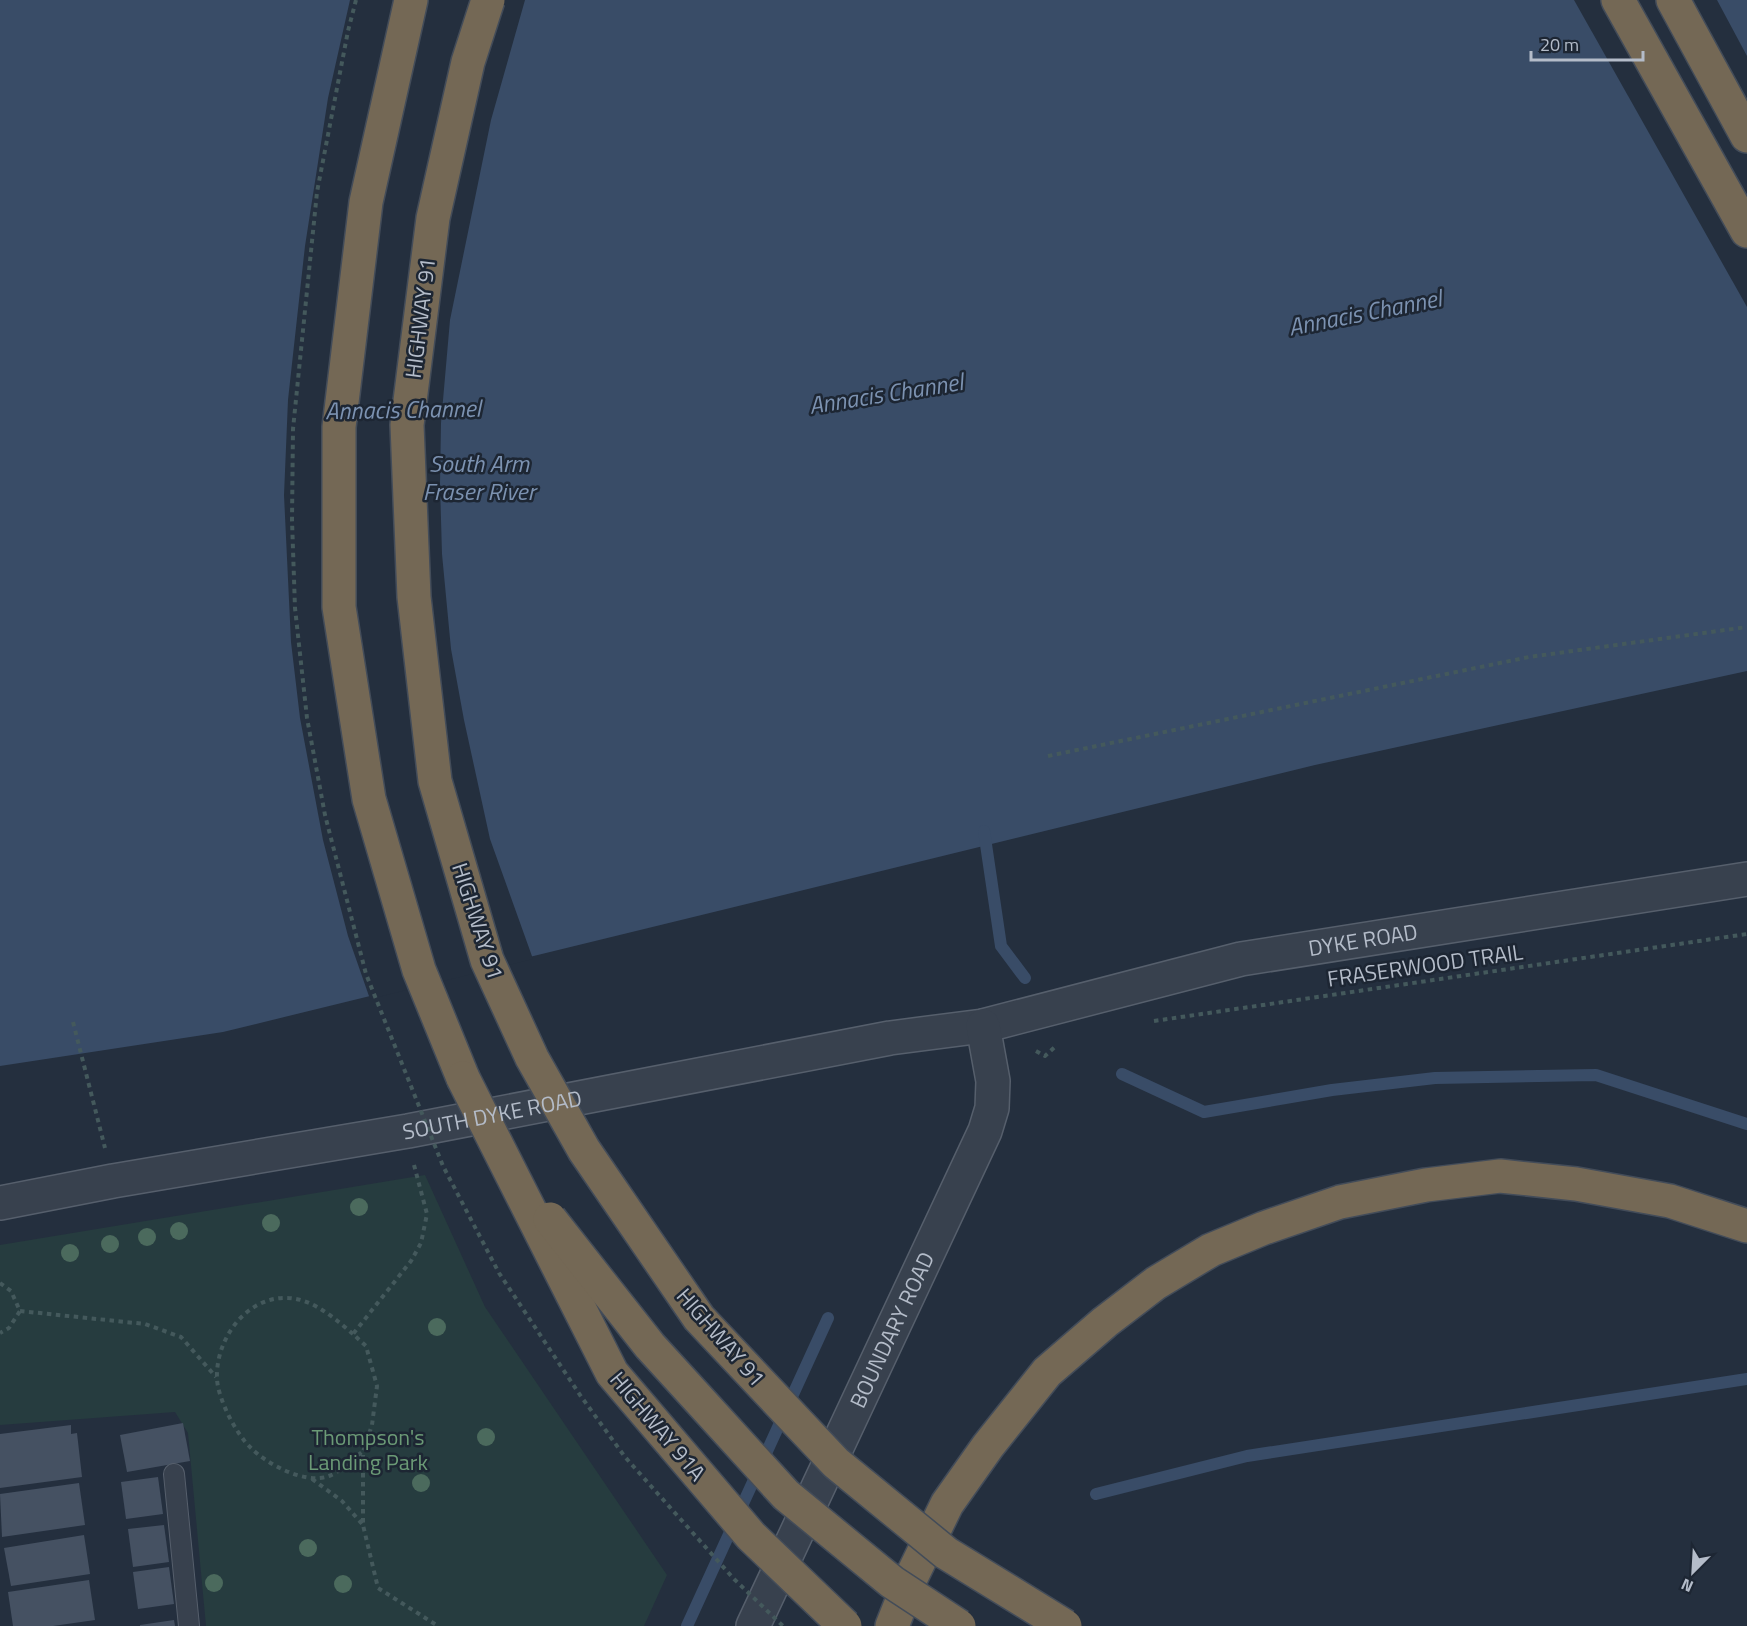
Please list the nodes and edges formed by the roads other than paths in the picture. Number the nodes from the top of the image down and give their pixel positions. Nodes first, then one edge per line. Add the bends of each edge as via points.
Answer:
1 (411, 0) edge
2 (488, 0) edge
3 (1618, 0) edge
4 (1673, 0) edge
5 (1747, 136) edge
6 (1747, 231) edge
7 (1747, 879) edge
8 (983, 1026) junction
9 (503, 1159) junction
10 (0, 1203) edge
11 (1747, 1226) edge
12 (174, 1474) dead end
13 (189, 1626) edge
14 (753, 1626) edge
15 (845, 1626) edge
16 (892, 1626) edge
17 (959, 1626) edge
18 (1065, 1626) edge

1 - 9 highway, bridge via 366,202 339,427 339,607 369,800 419,970 463,1077
2 - 18 highway, HIGHWAY 91, bridge via 468,62 433,218 407,425 414,597 435,781 487,960 532,1058 585,1150 699,1318 836,1463 946,1552
3 - 6 highway
4 - 5 highway
7 - 8 street, DYKE ROAD via 1241,959
8 - 10 street, SOUTH DYKE ROAD via 890,1038 408,1131
8 - 14 street, BOUNDARY ROAD via 993,1081 992,1108 985,1131
9 - 15 highway, HIGHWAY 91A, bridge via 612,1373 751,1536
9 - 17 highway, bridge via 650,1346 786,1495 892,1582
11 - 16 highway via 1670,1202 1576,1184 1500,1176 1340,1202 1211,1250 1156,1283 1047,1372 947,1504
12 - 13 lane

